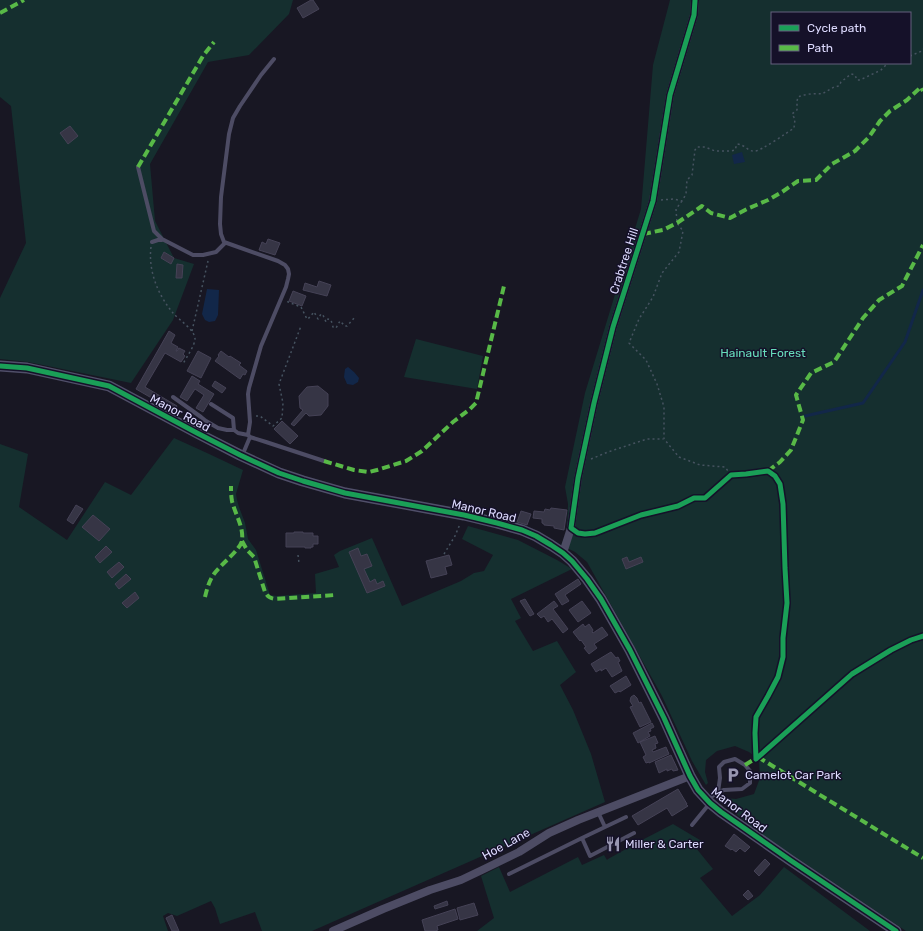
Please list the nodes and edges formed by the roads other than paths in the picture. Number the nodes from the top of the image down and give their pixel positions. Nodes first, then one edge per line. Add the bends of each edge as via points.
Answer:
1 (694, 0) edge
2 (274, 59) dead end
3 (138, 167) dead end
4 (162, 240) junction
5 (152, 242) road end
6 (225, 243) junction
7 (0, 366) edge
8 (173, 397) dead end
9 (211, 404) dead end
10 (234, 430) junction
11 (249, 436) junction
12 (242, 456) junction
13 (324, 461) dead end
14 (563, 553) junction
15 (690, 776) junction
16 (718, 792) junction
17 (709, 801) junction
18 (598, 812) junction
19 (626, 817) dead end
20 (692, 825) dead end
21 (605, 827) junction
22 (634, 833) dead end
23 (582, 838) junction
24 (509, 874) dead end
25 (332, 931) edge
26 (896, 931) edge

1 - 14 street, Crabtree Hill via 694,15 670,95 653,201 613,327 581,463 571,528
2 - 6 lane via 233,118 221,197 220,224
3 - 4 lane via 154,231
4 - 5 lane
4 - 6 lane via 193,255 216,252
6 - 11 lane via 278,261 285,265 289,274 261,346 249,388
7 - 12 street, Manor Road via 27,368 109,386
8 - 10 lane via 218,428
9 - 10 lane via 233,418
10 - 11 lane
11 - 12 lane
11 - 13 lane
12 - 14 street, Manor Road via 279,473 345,493 522,530
14 - 15 street, Manor Road via 587,579 630,650
15 - 17 street, Manor Road via 698,790
15 - 18 street, Hoe Lane
16 - 16 lane via 719,767 724,762 735,759 745,765 750,772 750,782 742,789
16 - 17 lane
17 - 20 lane
17 - 26 street, Manor Road via 790,860
18 - 21 lane
18 - 25 street, Hoe Lane via 549,833 519,852 461,880 430,890
19 - 21 lane
21 - 23 lane
22 - 23 lane via 590,856
23 - 24 lane

